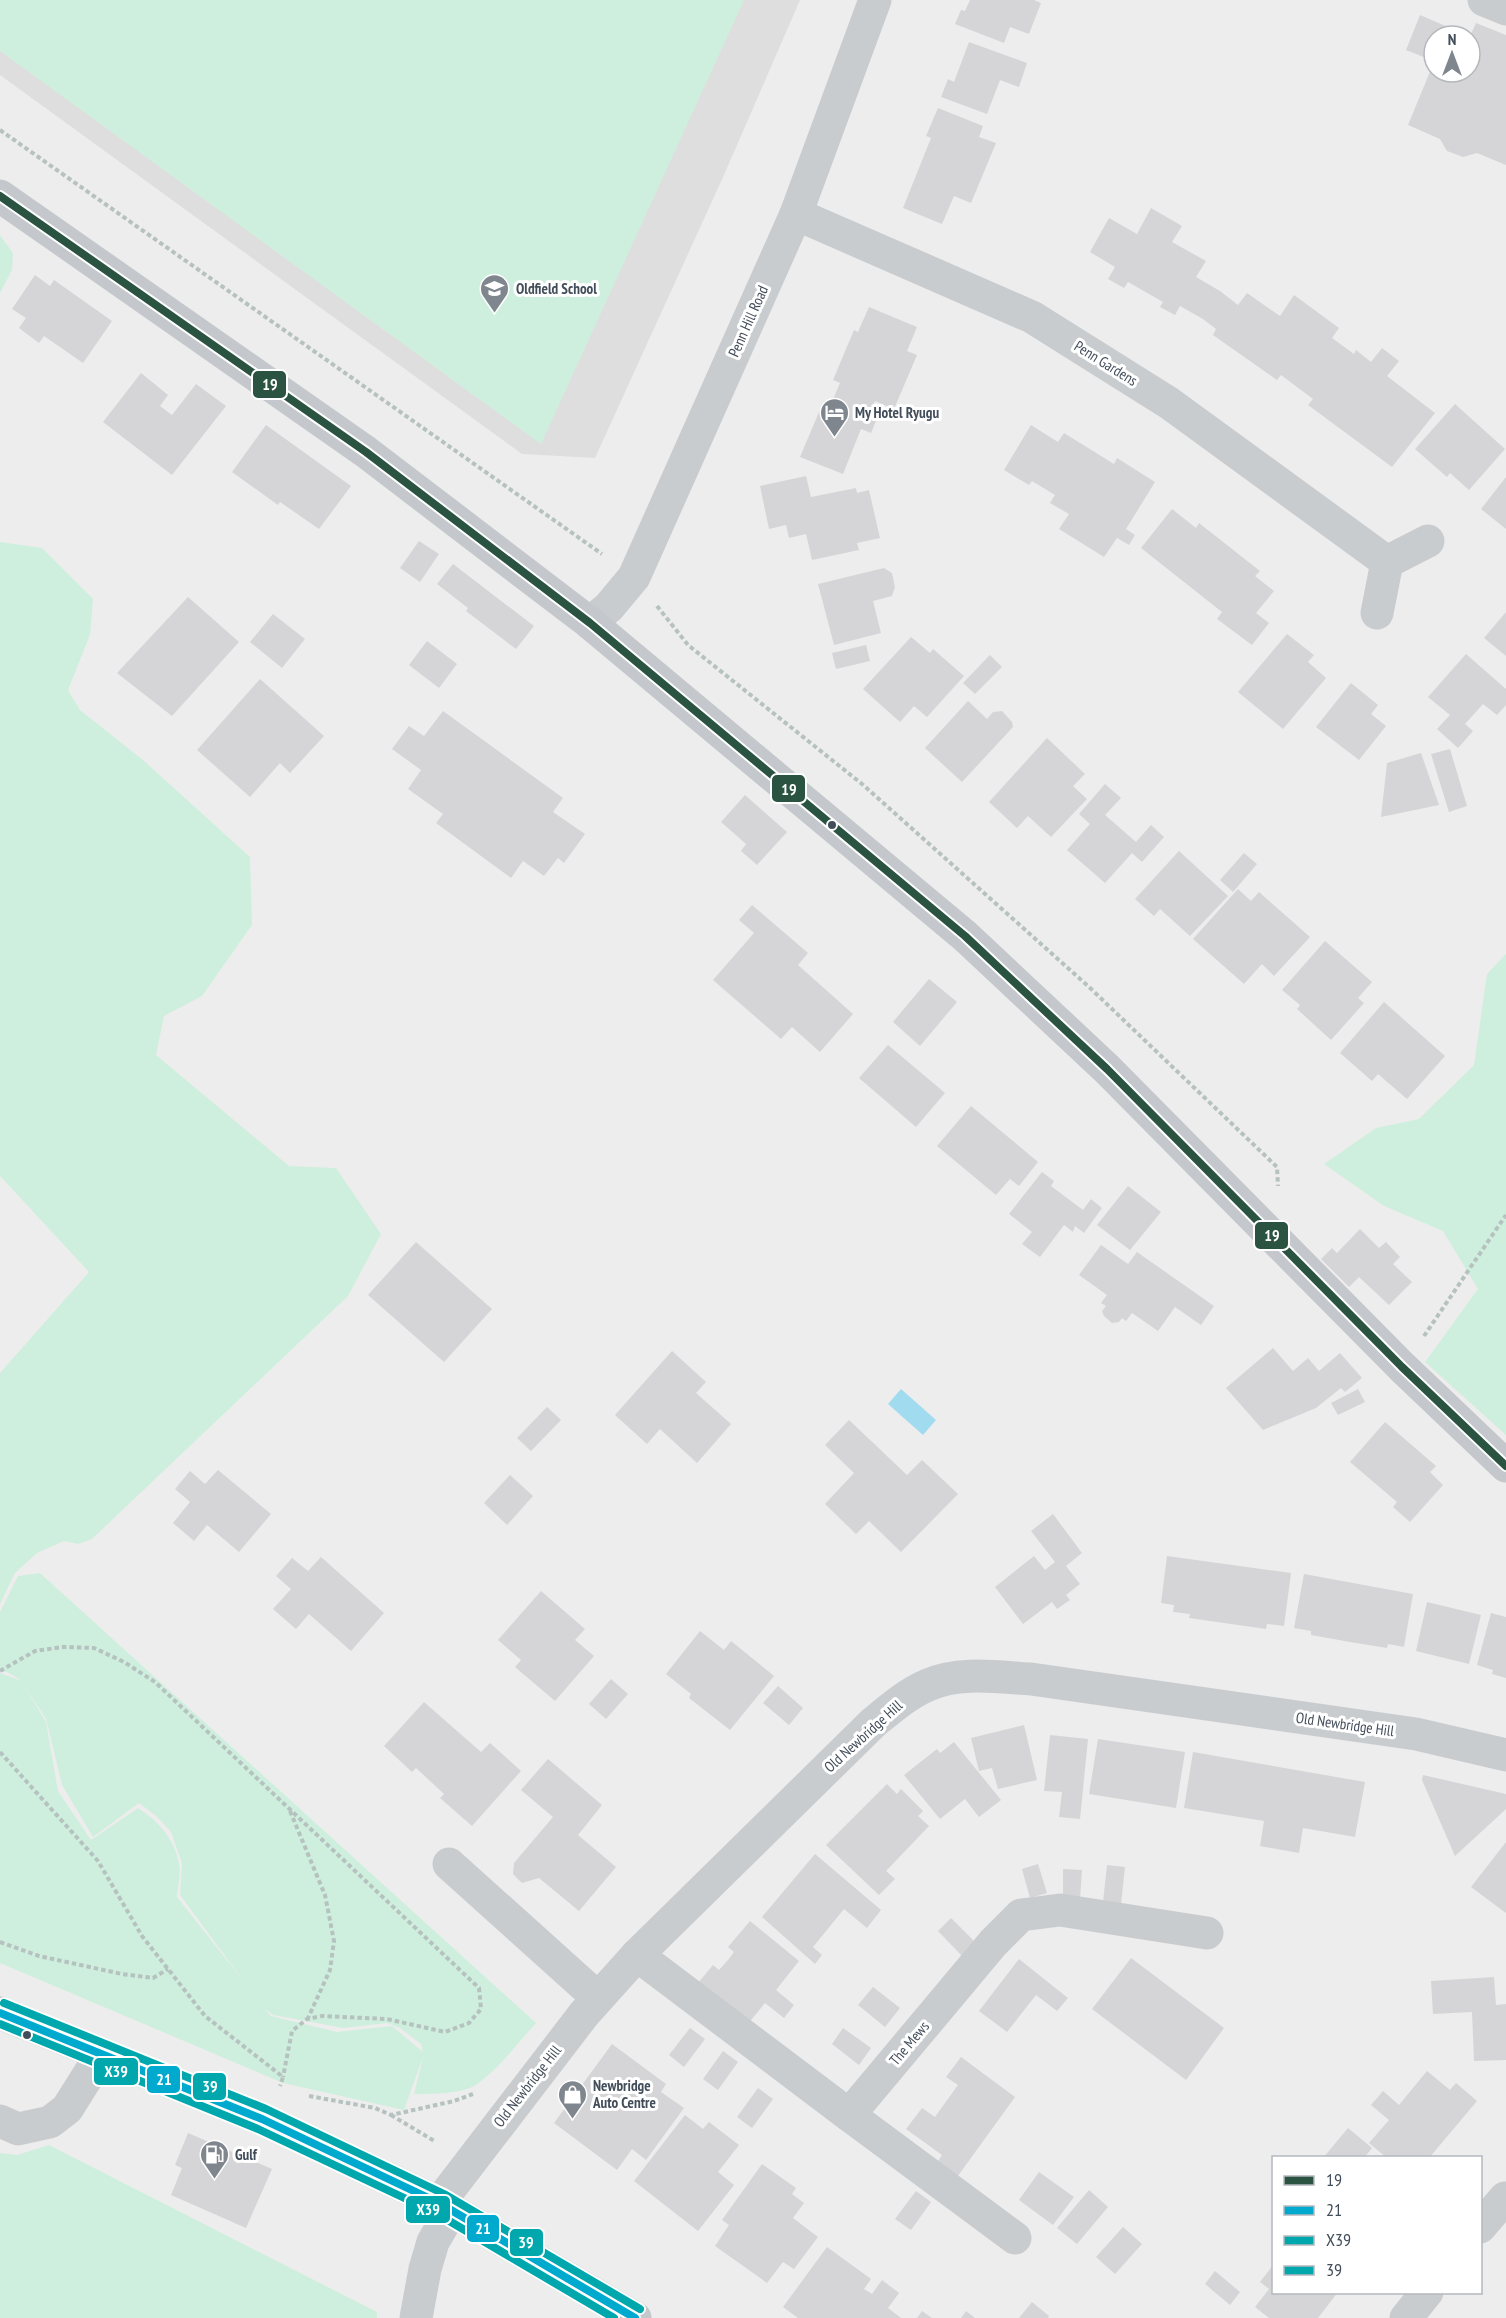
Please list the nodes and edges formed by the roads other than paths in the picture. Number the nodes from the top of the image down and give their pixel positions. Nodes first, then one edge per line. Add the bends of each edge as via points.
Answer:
1 (875, 0) edge
2 (1484, 0) edge
3 (1506, 9) edge
4 (0, 196) edge
5 (795, 214) junction
6 (1428, 541) dead end
7 (1387, 562) junction
8 (1377, 613) dead end
9 (590, 623) junction
10 (1506, 1466) edge
11 (1506, 1755) edge
12 (449, 1864) dead end
13 (1207, 1933) dead end
14 (637, 1955) junction
15 (598, 1998) junction
16 (0, 2013) edge
17 (101, 2055) junction
18 (849, 2115) junction
19 (0, 2121) edge
20 (1505, 2198) edge
21 (445, 2207) junction
22 (1482, 2225) edge
23 (1015, 2238) dead end
24 (1425, 2294) edge
25 (416, 2318) edge
26 (635, 2318) edge
27 (1406, 2318) edge

1 - 5 street, Penn Hill Road
2 - 3 street
4 - 9 main road via 366,452
5 - 7 street, Penn Gardens via 1032,317 1168,403
5 - 9 street, Penn Hill Road via 634,577
6 - 7 street
7 - 8 street
9 - 10 main road via 965,936 1107,1068 1402,1367
11 - 14 street, Old Newbridge Hill via 1404,1732 1031,1679 957,1677 929,1684 905,1697 873,1723
12 - 15 street
13 - 18 street, The Mews via 1060,1910 1021,1915
14 - 15 street, Old Newbridge Hill
14 - 18 street
15 - 21 street, Old Newbridge Hill via 469,2162
16 - 17 main road
17 - 19 street via 67,2109 50,2122 18,2129
17 - 21 main road via 262,2119
18 - 23 street
20 - 22 street
21 - 25 street, Old Newbridge Hill via 425,2269
21 - 26 main road
24 - 27 street

